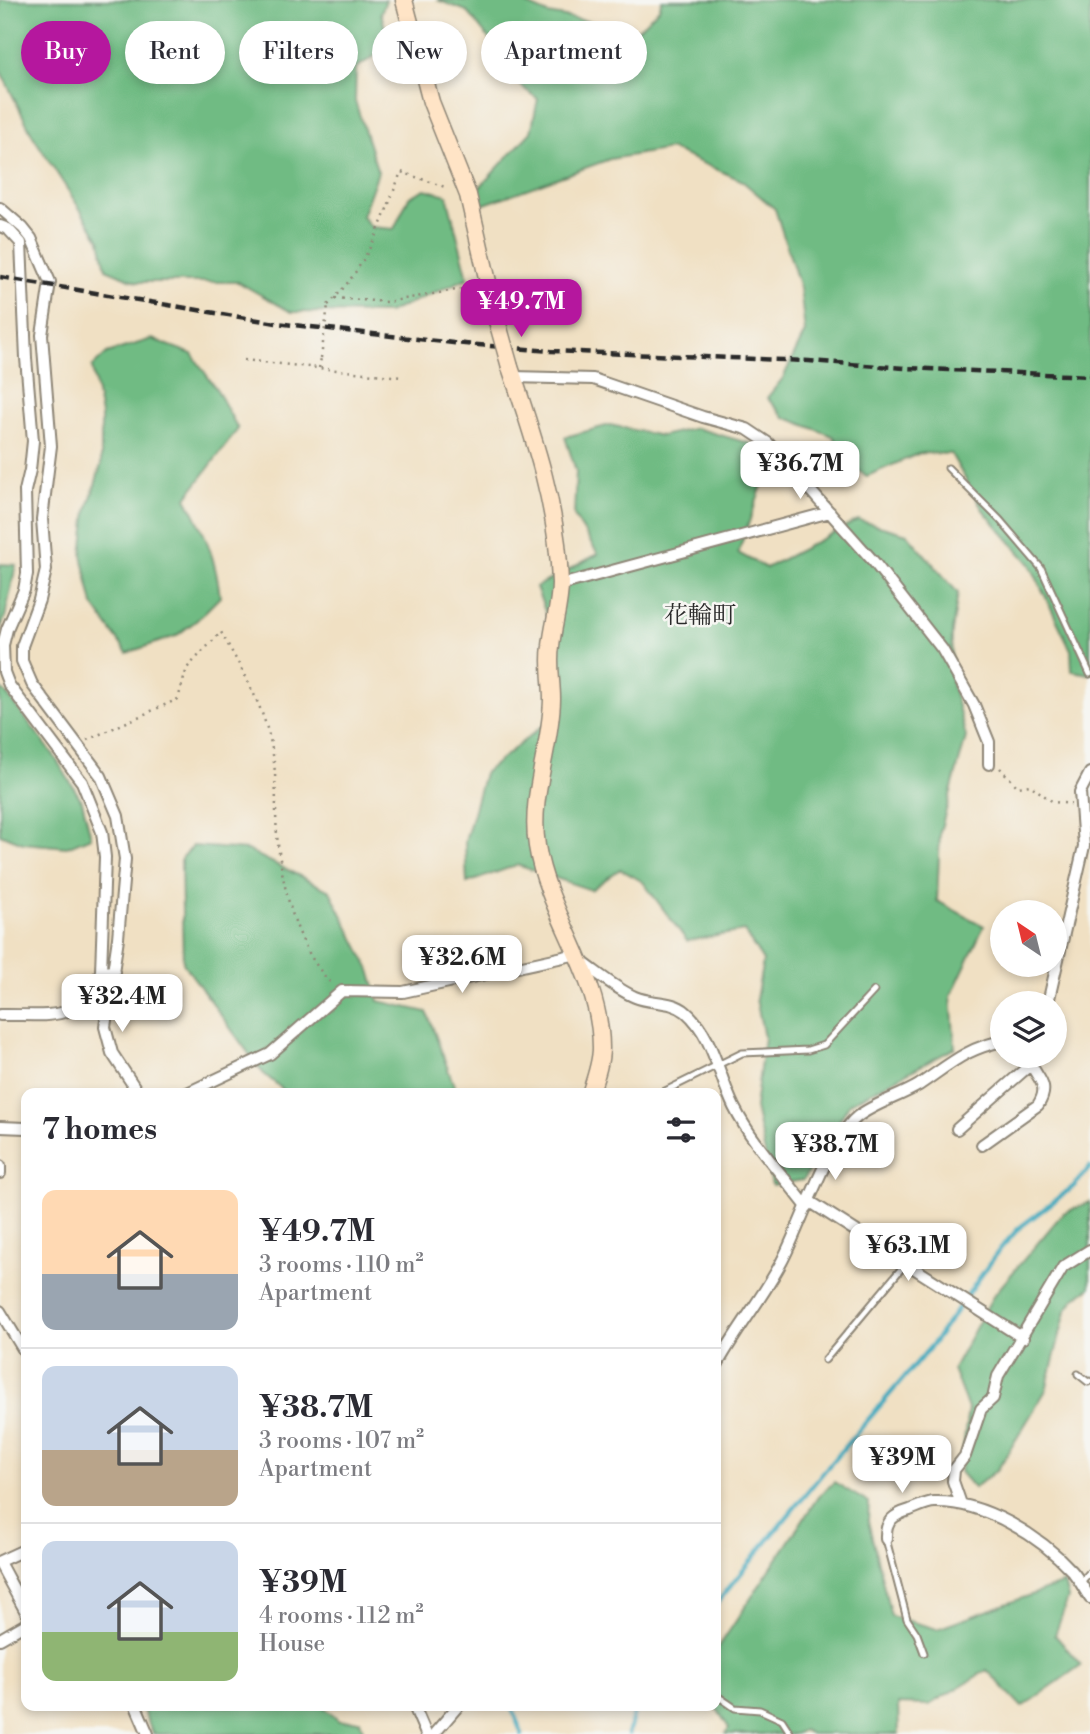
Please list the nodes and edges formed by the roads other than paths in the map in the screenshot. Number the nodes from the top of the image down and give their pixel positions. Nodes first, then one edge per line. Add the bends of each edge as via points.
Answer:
1 (404, 0) edge
2 (1, 210) edge
3 (0, 226) edge
4 (511, 372) junction
5 (948, 468) dead end
6 (830, 512) junction
7 (560, 585) junction
8 (2, 672) edge
9 (1090, 674) edge
10 (989, 764) road end
11 (1090, 773) edge
12 (1087, 846) edge
13 (578, 957) junction
14 (101, 971) junction
15 (114, 972) junction
16 (874, 991) dead end
17 (1051, 991) edge
18 (0, 1015) edge
19 (990, 1044) edge
20 (717, 1064) junction
21 (1022, 1068) edge
22 (1034, 1068) edge
23 (135, 1088) edge
24 (198, 1088) edge
25 (592, 1088) edge
26 (671, 1088) edge
27 (0, 1127) edge
28 (21, 1128) edge
29 (957, 1129) dead end
30 (982, 1145) dead end
31 (0, 1166) edge
32 (0, 1173) edge
33 (808, 1204) junction
34 (1090, 1250) edge
35 (906, 1263) junction
36 (0, 1311) edge
37 (1023, 1338) junction
38 (21, 1346) edge
39 (721, 1357) edge
40 (825, 1360) dead end
41 (1078, 1374) dead end
42 (1090, 1381) edge
43 (961, 1504) junction
44 (886, 1539) joint
45 (21, 1552) edge
46 (0, 1563) edge
47 (1090, 1572) edge
48 (1080, 1583) junction
49 (1090, 1598) edge
50 (21, 1603) edge
51 (21, 1627) edge
52 (0, 1639) edge
53 (924, 1653) dead end
54 (721, 1698) edge
55 (138, 1711) edge
56 (416, 1711) edge
57 (453, 1711) edge
58 (148, 1734) edge
59 (426, 1734) edge
60 (434, 1734) edge
61 (791, 1734) edge

1 - 4 street, bridge via 431,102 468,195
2 - 15 street via 31,238 50,282 42,335 51,446 42,519 46,570 22,646 22,661 32,684 111,796 125,859
3 - 8 street via 21,243 33,440 25,491 27,574 7,629
4 - 6 street via 593,379 747,429 768,443
4 - 7 street via 543,470
5 - 9 lane via 1041,568
6 - 7 street
6 - 10 street via 942,649 975,705 989,742
7 - 13 street via 535,831 542,870
8 - 14 street via 82,782 102,832
11 - 12 street via 1080,792
12 - 17 street
13 - 20 street via 637,998 685,1011 700,1027
13 - 24 street via 403,992 342,991 270,1054
13 - 25 street via 600,1034 600,1060
14 - 15 street
14 - 18 street via 86,1002 72,1010
15 - 23 street via 107,1041
16 - 20 lane via 824,1045 742,1053
19 - 33 street via 975,1048 856,1118 841,1136
20 - 26 lane
20 - 33 street via 734,1108
21 - 29 street via 1003,1091
22 - 30 street via 1045,1089 1038,1105
27 - 28 street
31 - 32 street
33 - 35 street
33 - 39 street via 780,1265
34 - 37 street via 1063,1267
35 - 37 street
35 - 40 lane
36 - 38 street
37 - 43 street via 998,1376 993,1398 981,1409 965,1456 954,1470
41 - 42 lane
43 - 44 street via 933,1502 896,1514 885,1530
43 - 48 street via 990,1512 1043,1544
44 - 53 lane via 907,1619
45 - 46 street
46 - 50 street
47 - 48 lane
48 - 49 street
51 - 52 street
54 - 61 lane via 735,1708 760,1710 782,1720
55 - 58 street
56 - 59 street
57 - 60 street

